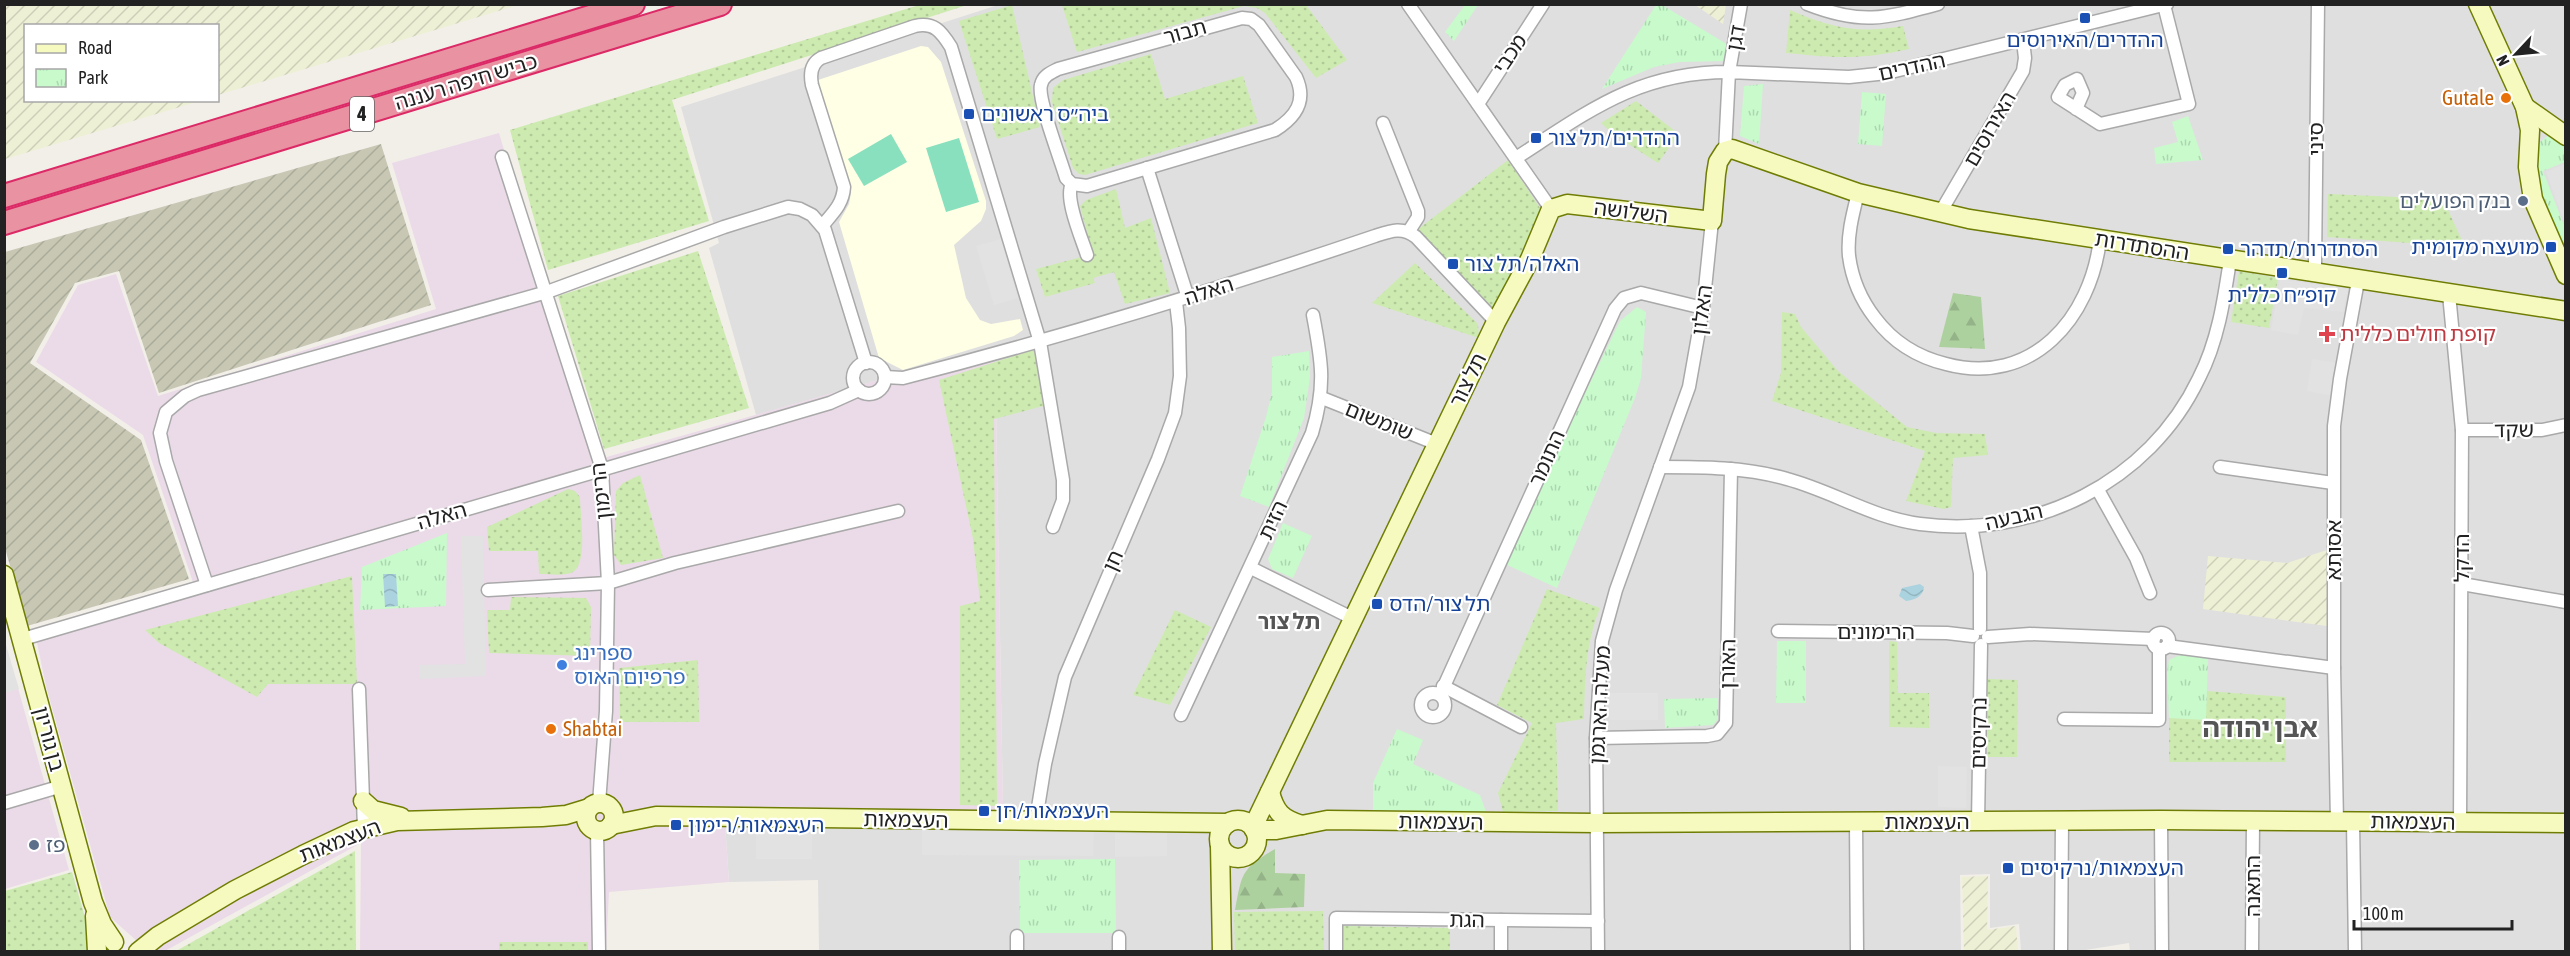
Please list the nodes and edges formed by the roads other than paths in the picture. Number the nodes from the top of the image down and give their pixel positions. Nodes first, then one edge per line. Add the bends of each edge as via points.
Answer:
1 (633, 4) edge
2 (720, 4) edge
3 (1408, 4) edge
4 (1543, 4) edge
5 (1742, 4) edge
6 (1806, 4) edge
7 (1938, 4) edge
8 (2318, 4) edge
9 (2478, 4) edge
10 (2165, 5) edge
11 (1895, 10) edge
12 (2023, 41) junction
13 (1730, 72) junction
14 (1478, 104) junction
15 (2525, 107) junction
16 (2076, 109) dead end
17 (1383, 123) dead end
18 (2558, 131) edge
19 (2529, 144) junction
20 (1725, 151) junction
21 (502, 157) dead end
22 (1516, 158) junction
23 (1147, 168) junction
24 (1072, 184) junction
25 (1858, 193) junction
26 (4, 196) edge
27 (1551, 209) junction
28 (1940, 213) junction
29 (1712, 221) junction
30 (4, 223) edge
31 (822, 226) junction
32 (1409, 231) junction
33 (2100, 239) junction
34 (1087, 255) dead end
35 (2230, 260) junction
36 (2313, 273) junction
37 (2565, 275) edge
38 (2358, 280) junction
39 (546, 292) junction
40 (2450, 294) junction
41 (1182, 300) junction
42 (1703, 308) junction
43 (2562, 308) edge
44 (1312, 315) dead end
45 (1496, 322) junction
46 (1040, 342) junction
47 (866, 363) junction
48 (885, 377) junction
49 (859, 390) junction
50 (1322, 398) junction
51 (2565, 425) edge
52 (2462, 430) junction
53 (1437, 444) junction
54 (1660, 467) junction
55 (2220, 467) dead end
56 (602, 469) junction
57 (1731, 469) junction
58 (2333, 483) junction
59 (2098, 490) junction
60 (898, 511) dead end
61 (1971, 526) junction
62 (1053, 527) dead end
63 (1251, 568) junction
64 (4, 575) edge
65 (608, 583) junction
66 (207, 585) junction
67 (2462, 585) junction
68 (488, 590) dead end
69 (2150, 592) dead end
70 (2565, 602) edge
71 (1352, 618) junction
72 (1778, 632) dead end
73 (1980, 637) junction
74 (23, 639) junction
75 (2160, 645) junction
76 (2334, 668) junction
77 (359, 689) dead end
78 (1181, 715) dead end
79 (2064, 719) dead end
80 (1521, 727) dead end
81 (1596, 738) junction
82 (1274, 785) junction
83 (62, 786) junction
84 (363, 801) junction
85 (4, 803) edge
86 (599, 817) junction
87 (415, 820) junction
88 (1036, 820) junction
89 (2161, 820) junction
90 (2253, 820) junction
91 (2062, 821) junction
92 (1978, 822) junction
93 (2345, 822) junction
94 (1597, 823) junction
95 (1856, 823) junction
96 (2460, 823) junction
97 (2565, 823) edge
98 (1296, 826) junction
99 (364, 828) junction
100 (1239, 836) junction
101 (93, 902) junction
102 (1221, 914) junction
103 (1502, 920) junction
104 (1598, 921) junction
105 (158, 936) junction
106 (1017, 936) dead end
107 (1119, 937) dead end
108 (118, 946) edge
109 (97, 951) edge
110 (138, 951) edge
111 (599, 951) edge
112 (1017, 951) edge
113 (1119, 951) edge
114 (1222, 951) edge
115 (1336, 951) edge
116 (1501, 951) edge
117 (1598, 951) edge
118 (1857, 951) edge
119 (2061, 951) edge
120 (2162, 951) edge
121 (2252, 951) edge
122 (2355, 951) edge

1 - 26 highway, כביש חיפה רעננה / 4
2 - 30 highway, כביש חיפה רעננה / 4
3 - 14 street
4 - 14 street, מכבי
5 - 13 street, דגן
6 - 11 street via 1857,19 1876,19
7 - 11 street
8 - 36 street, סיני
9 - 15 street
10 - 12 street, ההדרים
10 - 16 street via 2188,104 2100,124
12 - 13 street, ההדרים via 1867,76
12 - 28 street, האירוסים via 2024,71
13 - 20 street
13 - 22 street, ההדרים via 1703,72 1636,87 1595,106
14 - 22 street
15 - 18 street
15 - 19 street
17 - 32 street via 1418,211
18 - 19 street via 2540,131
19 - 37 street via 2528,167 2534,199
20 - 25 street, ההסתדרות via 1744,152
20 - 29 street, האלון via 1716,174
21 - 39 street, הרימון
22 - 27 street
23 - 24 street, תבור via 1087,186
23 - 24 street, תבור via 1275,130 1295,114 1301,96 1296,77 1251,19 1229,20 1058,69 1045,77 1041,97 1066,178
23 - 41 street
24 - 34 street via 1070,200
25 - 28 street, ההסתדרות
25 - 33 street via 1849,255 1861,296 1885,332 1918,355 1955,367 2016,362 2049,343 2086,296
27 - 29 street, השלושה via 1567,204
27 - 45 street, תל צור
28 - 33 street, ההסתדרות
29 - 42 street, האלון
31 - 39 street via 812,215 788,207
31 - 46 street via 838,208 844,187 812,86 813,66 821,58 915,26 936,27 951,47
31 - 47 street via 831,242
32 - 41 street, האלה via 1393,230
32 - 45 street
33 - 35 street, ההסתדרות
35 - 36 street, ההסתדרות
35 - 59 street, הגבעה via 2210,353 2186,403 2138,461
36 - 38 street, ההסתדרות
38 - 40 street, ההסתדרות
38 - 58 street, אסותא via 2335,413
39 - 56 street, הרימון
39 - 66 street via 198,390 174,403 162,423 162,447
40 - 43 street, ההסתדרות
40 - 52 street, הדקל
41 - 46 street, האלה
41 - 88 street, חן via 1180,376 1174,413 1158,459 1072,656 1045,764
42 - 54 street, האלון via 1689,387
42 - 80 street, התומר via 1641,293 1624,298 1615,309 1441,691
44 - 50 street, הזית via 1323,379
45 - 53 street, תל צור
46 - 48 street, האלה via 903,378
46 - 62 street via 1063,480 1063,500
47 - 48 street via 879,366
47 - 49 street via 854,377
48 - 49 street via 884,386 877,392 867,394
49 - 56 street, האלה via 839,400
50 - 53 street, שומשום
50 - 63 street, הזית via 1306,450
51 - 52 street, שקד via 2542,430
52 - 67 street, הדקל
53 - 71 street, תל צור
54 - 57 street, הגבעה
54 - 81 street, מעלה הארגמן via 1606,623 1599,661
55 - 58 street
56 - 65 street, הרימון
56 - 66 street, האלה
57 - 61 street, הגבעה via 1787,479 1894,519
57 - 81 street, האורן via 1726,723 1717,734 1707,736
58 - 76 street, אסותא
59 - 61 street, הגבעה via 2017,519
59 - 69 street
60 - 65 street via 675,563
61 - 73 street, נרקיסים via 1980,573
63 - 71 street
63 - 78 street, הזית
64 - 74 street, בן גוריון
65 - 68 street
65 - 86 street, הרימון
66 - 74 street, האלה
67 - 70 street
67 - 96 street, הדקל
71 - 82 street, תל צור
72 - 73 street, הרימונים via 1947,633
73 - 75 street, הרימונים via 2030,634
73 - 92 street, נרקיסים
74 - 83 street, בן גוריון
75 - 76 street, הרימונים
75 - 79 street via 2159,720
76 - 93 street, אסותא
77 - 84 street
81 - 94 street, מעלה הארגמן
82 - 98 street via 1277,812
82 - 100 street, תל צור
83 - 85 street
83 - 101 street, בן גוריון
84 - 87 street via 373,810
84 - 99 street
86 - 87 street, העצמאות
86 - 88 street, העצמאות
86 - 111 street, הרימון
87 - 99 street, העצמאות
88 - 100 street, העצמאות via 1191,821
89 - 90 street, העצמאות
89 - 91 street, העצמאות
89 - 120 street
90 - 93 street, העצמאות
90 - 121 street, התאנה
91 - 92 street, העצמאות
91 - 119 street
92 - 95 street, העצמאות
93 - 96 street, העצמאות
93 - 122 street, אסותא
94 - 95 street, העצמאות
94 - 98 street, העצמאות via 1327,820
94 - 104 street, מעלה הארגמן
95 - 118 street
96 - 97 street, העצמאות
98 - 100 street, העצמאות
99 - 105 street, העצמאות via 256,879
100 - 102 street
100 - 102 street, תל צור
101 - 108 street, בן גוריון via 102,924
101 - 109 street, בן גוריון
102 - 114 street
103 - 104 street, הגת
103 - 115 street, הגת via 1336,918
103 - 116 street
104 - 117 street, מעלה הארגמן
105 - 108 street, העצמאות
105 - 110 street, העצמאות
106 - 112 street
107 - 113 street
108 - 109 street via 106,943

